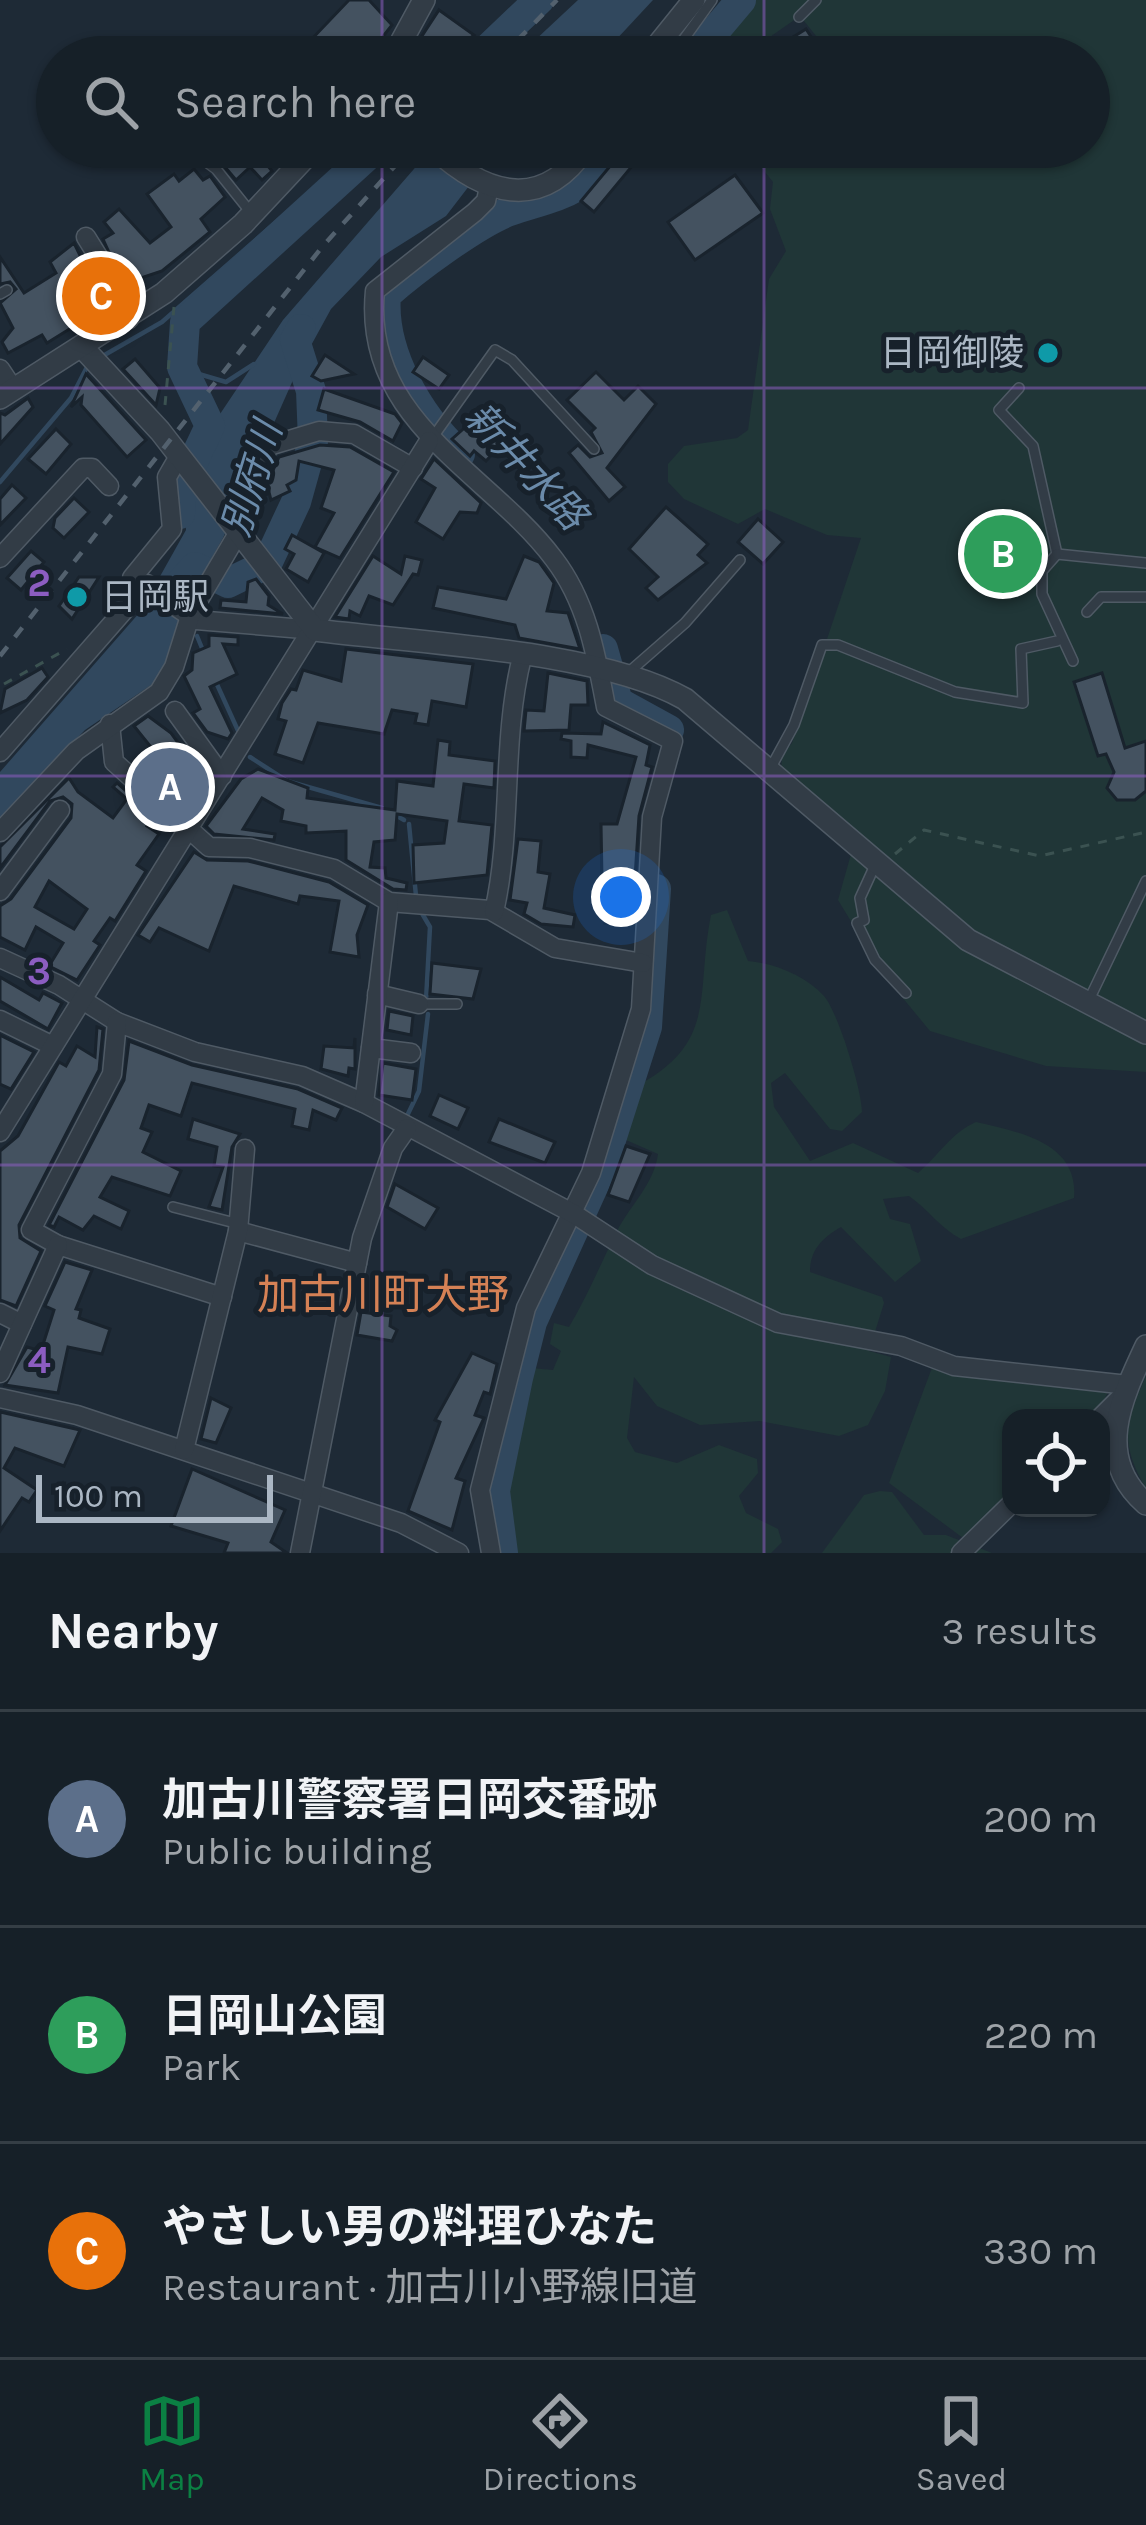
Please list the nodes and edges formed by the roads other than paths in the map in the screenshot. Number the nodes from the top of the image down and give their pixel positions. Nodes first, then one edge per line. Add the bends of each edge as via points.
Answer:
1 (424, 0) edge
2 (694, 0) edge
3 (712, 0) edge
4 (816, 0) edge
5 (799, 17) dead end
6 (404, 36) edge
7 (665, 36) edge
8 (686, 36) edge
9 (215, 168) edge
10 (295, 168) edge
11 (455, 168) edge
12 (568, 168) edge
13 (489, 187) junction
14 (252, 214) junction
15 (86, 236) dead end
16 (129, 319) junction
17 (83, 348) junction
18 (0, 369) edge
19 (1019, 388) dead end
20 (7, 394) edge
21 (429, 442) junction
22 (594, 449) dead end
23 (178, 458) junction
24 (413, 468) junction
25 (109, 485) dead end
26 (238, 525) junction
27 (1057, 554) junction
28 (0, 558) edge
29 (740, 560) dead end
30 (1146, 563) edge
31 (147, 584) junction
32 (1146, 597) edge
33 (1088, 612) dead end
34 (191, 613) junction
35 (315, 630) junction
36 (1058, 641) dead end
37 (522, 657) junction
38 (1073, 661) dead end
39 (598, 667) junction
40 (626, 676) junction
41 (175, 710) dead end
42 (110, 724) junction
43 (0, 752) edge
44 (770, 771) junction
45 (222, 776) junction
46 (60, 810) dead end
47 (187, 831) junction
48 (12, 846) edge
49 (878, 865) junction
50 (1146, 881) edge
51 (0, 891) edge
52 (388, 902) junction
53 (494, 912) junction
54 (0, 958) edge
55 (643, 963) junction
56 (905, 993) dead end
57 (377, 994) junction
58 (81, 1001) junction
59 (1088, 1002) junction
60 (419, 1004) joint
61 (457, 1004) dead end
62 (0, 1019) edge
63 (117, 1022) junction
64 (1146, 1033) edge
65 (53, 1046) junction
66 (371, 1048) junction
67 (411, 1053) dead end
68 (364, 1103) junction
69 (407, 1128) junction
70 (0, 1132) edge
71 (245, 1149) dead end
72 (173, 1207) dead end
73 (574, 1214) junction
74 (238, 1227) junction
75 (58, 1245) junction
76 (357, 1263) junction
77 (222, 1297) junction
78 (0, 1313) edge
79 (22, 1324) junction
80 (1146, 1346) edge
81 (0, 1373) edge
82 (1123, 1392) junction
83 (0, 1398) edge
84 (1108, 1409) edge
85 (184, 1450) junction
86 (310, 1493) junction
87 (1146, 1504) edge
88 (1002, 1513) edge
89 (300, 1553) edge
90 (457, 1553) edge
91 (491, 1553) edge
92 (961, 1553) edge

1 - 6 street
2 - 7 street
3 - 8 lane
4 - 5 lane
9 - 14 lane
10 - 14 street
11 - 13 street
12 - 13 street via 506,192
13 - 21 street via 476,212 375,291 373,313 392,380
14 - 16 street
15 - 16 street
16 - 17 street
17 - 20 street
17 - 23 street
18 - 20 street
19 - 27 lane via 999,410 1033,446
21 - 22 lane via 495,350
21 - 24 street
21 - 39 street via 554,557 583,611
23 - 26 street
23 - 31 street via 167,477 172,529 132,578
24 - 26 street via 354,434 319,431 269,446
24 - 35 street
25 - 28 street via 83,468
26 - 34 street
26 - 35 street
27 - 30 lane
27 - 38 lane via 1042,571 1042,594
29 - 40 lane
31 - 34 street
31 - 43 street
32 - 33 lane via 1101,597
34 - 35 street via 196,620
34 - 42 street via 159,692
35 - 37 street
35 - 45 street
36 - 44 lane via 1021,649 1023,703 956,692 822,645
37 - 39 street
37 - 53 street via 510,704 507,854
39 - 40 street
39 - 55 street via 606,706 673,741 652,817
40 - 44 street via 685,700
41 - 45 street
42 - 47 street via 114,762
42 - 48 street via 64,763
44 - 49 street
45 - 47 street
46 - 48 street
47 - 52 street via 208,847 250,848 334,869
47 - 58 street
48 - 51 street
49 - 56 lane via 857,923 874,960
49 - 59 street via 968,940
50 - 59 lane
52 - 53 street
52 - 57 street
53 - 55 street via 555,948
54 - 58 street
55 - 73 street via 641,1010
57 - 60 street
57 - 66 street
58 - 63 street
58 - 65 street
59 - 64 street
60 - 61 lane
62 - 65 street
63 - 68 street via 195,1052 302,1076
63 - 75 street via 112,1073 31,1230
65 - 70 street
66 - 67 street
66 - 68 street
68 - 69 street
69 - 73 street
69 - 76 street via 392,1148
71 - 74 street
72 - 74 lane
73 - 82 street via 652,1265 778,1323 901,1346 954,1366
73 - 91 street via 526,1308 480,1490
74 - 76 street
74 - 77 street
75 - 77 street
75 - 79 street
76 - 86 street
77 - 85 street
78 - 79 street
79 - 81 street
80 - 82 street
82 - 84 street
82 - 87 street via 1119,1467
83 - 85 street
85 - 86 street
86 - 89 street
86 - 90 street via 400,1523
88 - 92 street

